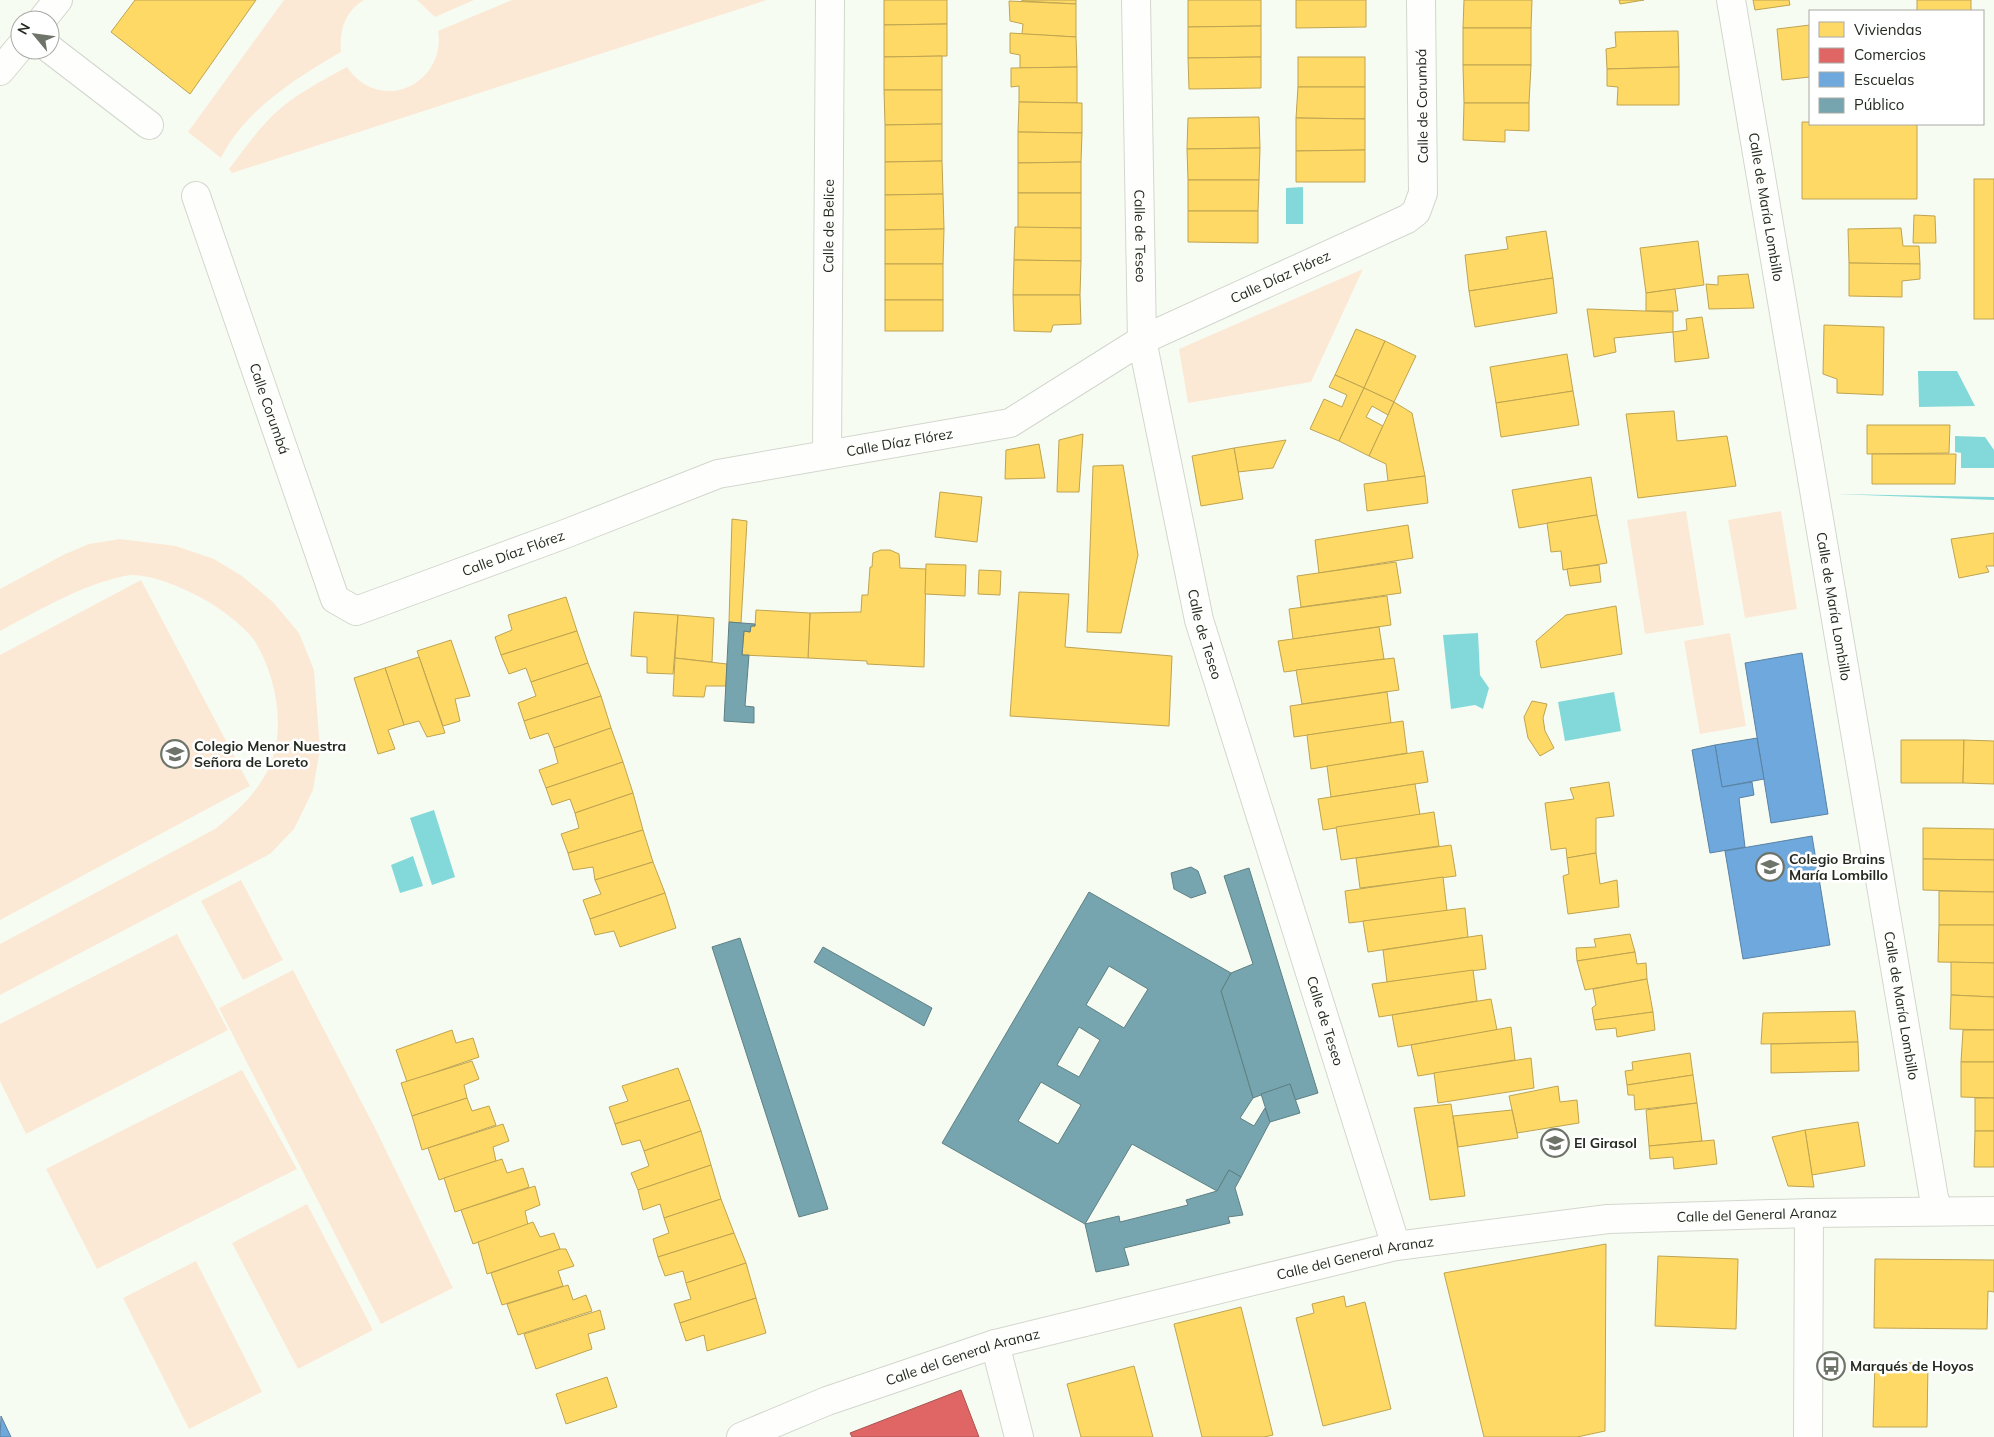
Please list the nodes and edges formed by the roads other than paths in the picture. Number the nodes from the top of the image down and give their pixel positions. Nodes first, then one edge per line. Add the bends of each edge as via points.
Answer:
1 (58, 0) edge
2 (830, 0) edge
3 (1136, 0) edge
4 (1422, 0) edge
5 (1732, 0) edge
6 (50, 10) edge
7 (60, 57) edge
8 (10, 59) edge
9 (0, 71) edge
10 (149, 125) dead end
11 (196, 196) dead end
12 (1416, 212) joint
13 (1142, 340) junction
14 (827, 454) junction
15 (356, 611) joint
16 (1939, 1211) junction
17 (1994, 1211) edge
18 (1809, 1213) junction
19 (1396, 1246) junction
20 (995, 1344) junction
21 (741, 1437) edge
22 (1019, 1437) edge
23 (1808, 1437) edge

1 - 6 street
2 - 14 street, Calle de Belice
3 - 13 street, Calle de Teseo
4 - 12 street, Calle de Corumbá via 1423,193
5 - 16 street, Calle de María Lombillo via 1934,1198
7 - 10 street
8 - 9 street
11 - 15 street, Calle Corumbá via 335,599
12 - 13 street, Calle Díaz Flórez via 1407,219
13 - 14 street, Calle Díaz Flórez via 1010,423
13 - 19 street, Calle de Teseo via 1199,620
14 - 15 street, Calle Díaz Flórez via 718,474
16 - 17 street, Calle del General Aranaz
16 - 18 street, Calle del General Aranaz
18 - 19 street, Calle del General Aranaz via 1608,1219
18 - 23 street
19 - 20 street, Calle del General Aranaz
20 - 21 street, Calle del General Aranaz via 827,1401
20 - 22 street

